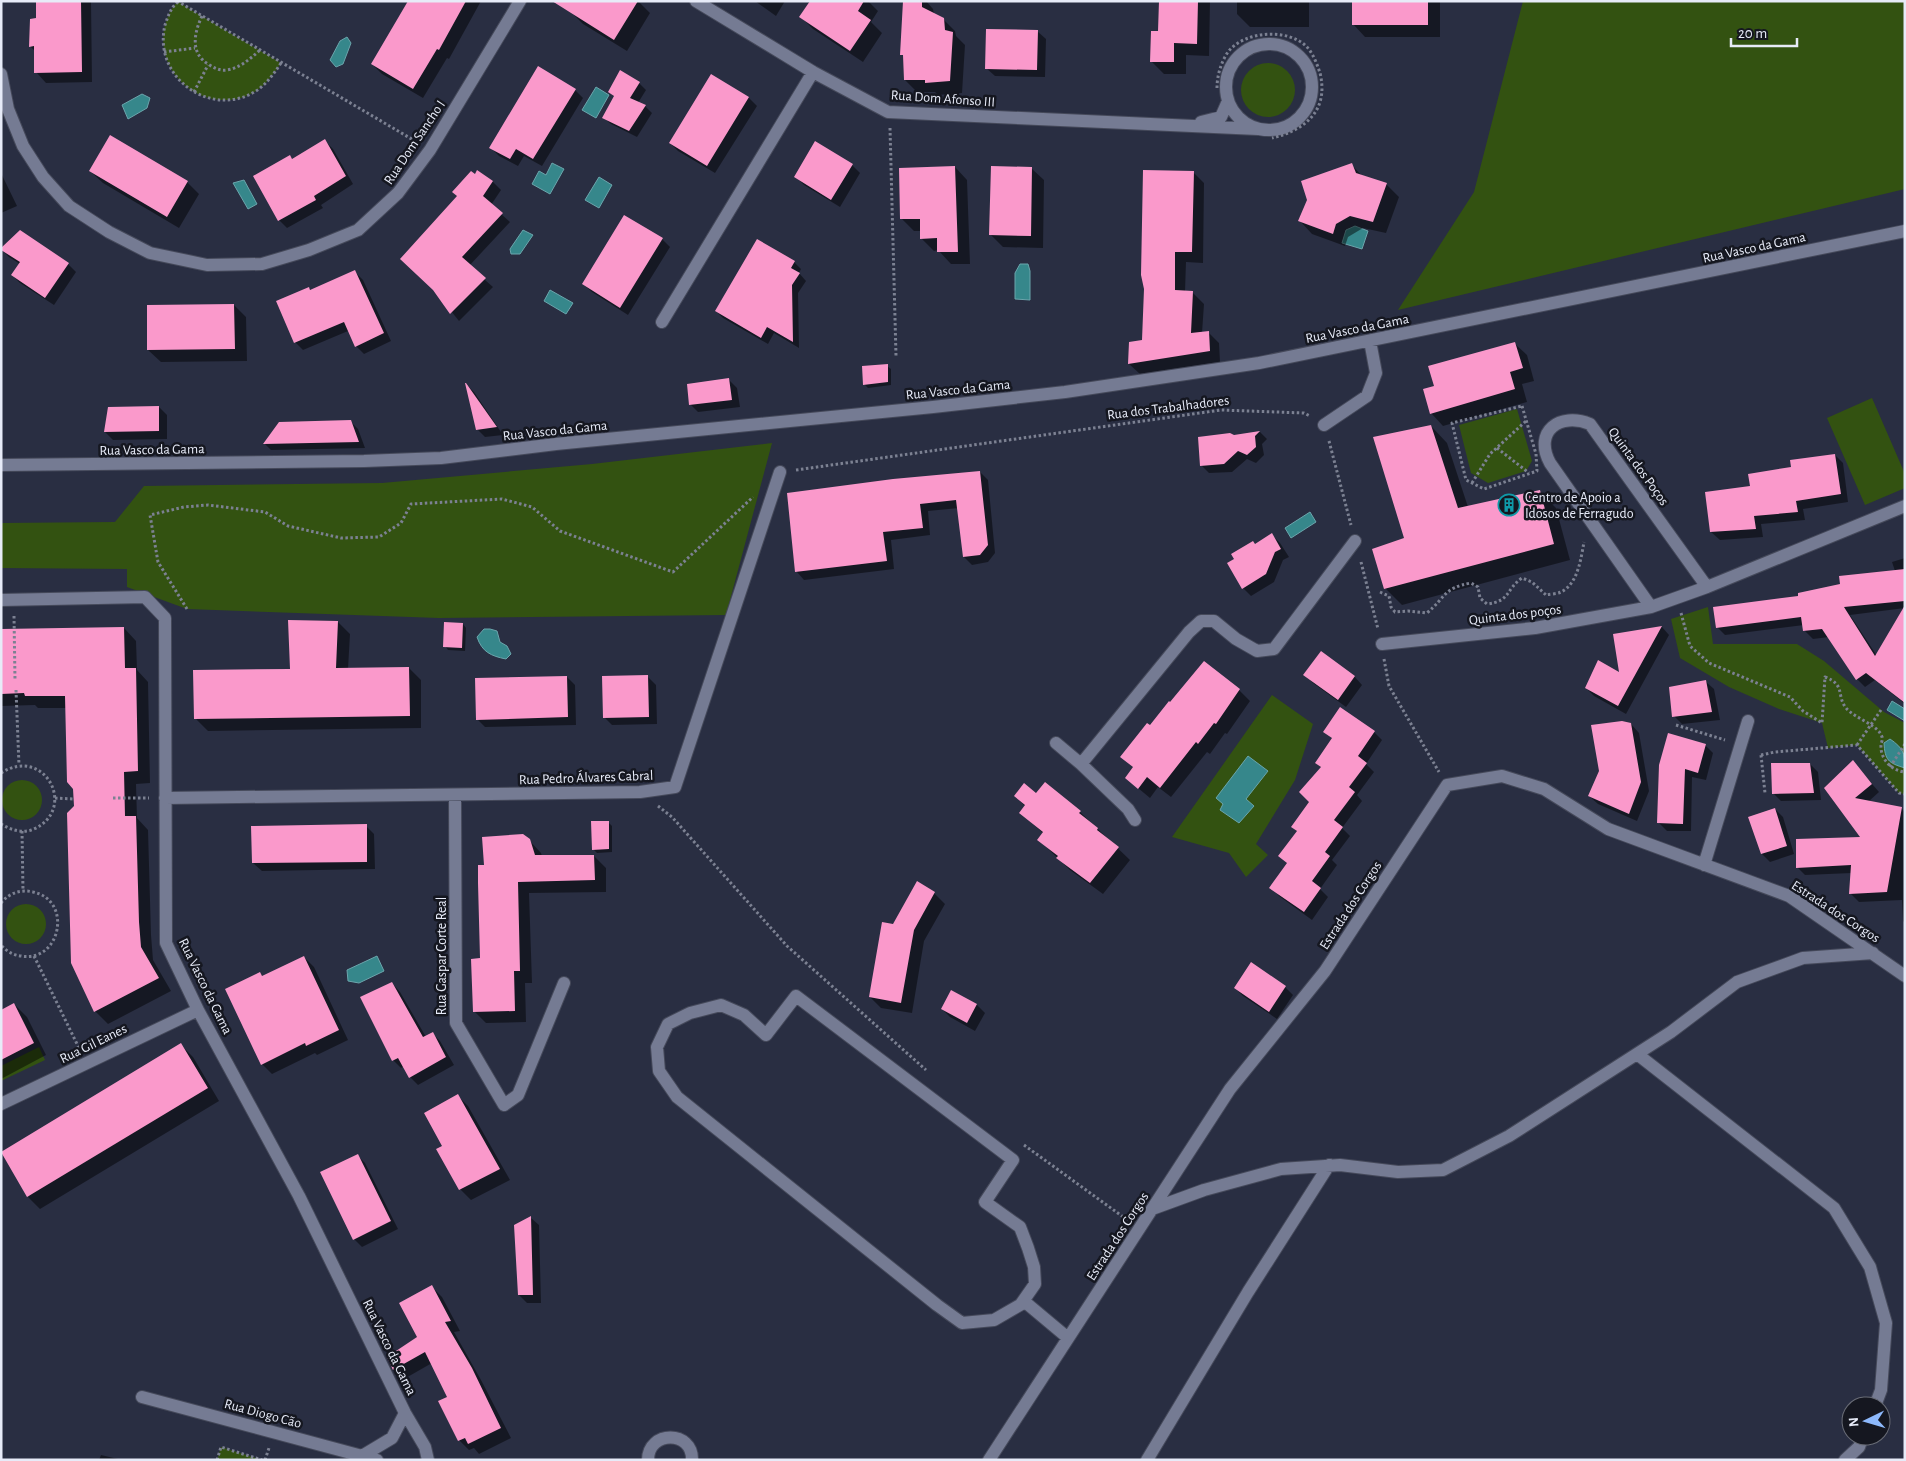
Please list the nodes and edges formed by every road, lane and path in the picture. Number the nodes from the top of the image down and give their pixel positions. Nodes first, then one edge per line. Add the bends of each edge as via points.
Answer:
1 (520, 1) edge
2 (696, 1) edge
3 (178, 2) edge
4 (202, 16) junction
5 (195, 48) junction
6 (260, 50) junction
7 (164, 52) junction
8 (281, 63) junction
9 (208, 65) junction
10 (813, 72) junction
11 (1, 74) edge
12 (194, 92) junction
13 (1228, 101) junction
14 (890, 125) dead end
15 (1186, 125) junction
16 (1258, 129) junction
17 (430, 150) junction
18 (1905, 231) edge
19 (662, 322) dead end
20 (1370, 341) junction
21 (896, 356) dead end
22 (1526, 421) junction
23 (1324, 425) junction
24 (1497, 447) junction
25 (1, 465) edge
26 (1537, 471) junction
27 (780, 472) joint
28 (1530, 473) junction
29 (1539, 478) dead end
30 (1472, 483) junction
31 (758, 492) dead end
32 (1905, 506) edge
33 (1355, 541) junction
34 (1584, 541) dead end
35 (1707, 586) junction
36 (1380, 592) dead end
37 (1676, 598) junction
38 (8, 600) edge
39 (1651, 607) junction
40 (187, 609) dead end
41 (1382, 644) junction
42 (15, 680) dead end
43 (16, 690) dead end
44 (1881, 710) dead end
45 (1748, 721) dead end
46 (1676, 725) dead end
47 (1871, 725) junction
48 (1056, 743) dead end
49 (1905, 744) edge
50 (1740, 745) junction
51 (1857, 745) junction
52 (1761, 755) junction
53 (1081, 764) junction
54 (19, 765) junction
55 (1890, 766) junction
56 (1905, 772) edge
57 (1, 773) edge
58 (1447, 785) junction
59 (640, 792) junction
60 (1765, 793) dead end
61 (455, 794) junction
62 (1905, 794) edge
63 (55, 798) junction
64 (113, 798) dead end
65 (165, 798) junction
66 (74, 799) dead end
67 (1135, 820) dead end
68 (1, 824) edge
69 (22, 831) junction
70 (1704, 865) junction
71 (23, 891) junction
72 (1, 903) edge
73 (1, 945) edge
74 (1873, 953) junction
75 (34, 956) junction
76 (1905, 976) edge
77 (564, 983) dead end
78 (198, 1010) junction
79 (78, 1046) dead end
80 (1636, 1054) junction
81 (931, 1074) dead end
82 (1, 1104) edge
83 (1018, 1140) dead end
84 (1329, 1165) junction
85 (1152, 1209) junction
86 (1138, 1229) junction
87 (1021, 1304) junction
88 (1068, 1338) junction
89 (1879, 1396) edge
90 (142, 1397) dead end
91 (405, 1412) junction
92 (1858, 1446) edge
93 (362, 1456) junction
94 (217, 1460) edge
95 (251, 1460) edge
96 (257, 1460) edge
97 (262, 1460) edge
98 (377, 1460) edge
99 (428, 1460) edge
100 (648, 1460) edge
101 (692, 1460) edge
102 (989, 1460) edge
103 (1147, 1460) edge
104 (1845, 1460) edge

1 - 17 street, Rua Dom Sancho I
2 - 10 street, Rua Dom Afonso III
3 - 4 path
3 - 7 path via 167,20 163,35
4 - 5 path via 195,36
4 - 6 path
5 - 7 path
5 - 9 path
6 - 8 path
6 - 9 path via 250,60 234,68 216,69
7 - 12 path via 173,74
8 - 12 path via 259,89 247,95 218,100
8 - 17 path
9 - 12 path
10 - 15 street, Rua Dom Afonso III via 888,112
10 - 19 street
11 - 17 street, Rua Dom Sancho I via 8,109 23,146 43,177 69,206 109,232 150,252 207,265 262,264 358,230 398,193
13 - 15 street via 1221,117
13 - 16 street via 1245,124
13 - 16 street via 1228,73 1235,59 1247,49 1276,44 1290,49 1300,58 1312,83 1306,109 1284,128
14 - 21 path
15 - 16 street
18 - 20 street, Rua Vasco da Gama
20 - 23 street via 1376,373 1367,396
20 - 25 street, Rua Vasco da Gama via 1259,363 1065,392 441,458
22 - 24 path
22 - 26 path via 1536,454
22 - 30 path via 1522,406 1452,423 1466,480
23 - 27 path, Rua dos Trabalhadores via 1304,413 1220,410
23 - 33 path
24 - 28 path
24 - 30 path
26 - 28 path
26 - 29 path
27 - 59 street, Rua Pedro Álvares Cabral via 675,787
28 - 30 path via 1484,489
31 - 40 path via 673,572 560,530 532,507 502,499 411,504 401,523 379,537 341,538 288,526 265,512 208,505 150,515 158,562
32 - 35 street
33 - 41 path
33 - 53 street via 1274,649 1257,652 1214,620 1201,621
34 - 36 path via 1581,562 1562,592 1546,595 1532,582 1522,578 1506,597 1497,603 1487,604 1480,598 1478,587 1470,583 1446,592 1427,613 1395,612 1389,596
35 - 37 street
35 - 39 street, Quinta dos Poços via 1590,424 1578,419 1560,422 1543,441 1544,451
37 - 39 street
37 - 47 path via 1690,646 1709,663 1790,697 1803,711 1822,723 1825,677 1839,687 1845,707
38 - 42 path
38 - 65 street, Rua Vasco da Gama via 145,597 166,618
39 - 41 street, Quinta dos poços via 1535,628
41 - 58 path via 1389,686
43 - 54 path
44 - 47 path
45 - 50 street
46 - 50 path
47 - 51 path
47 - 55 path via 1883,738 1882,753
48 - 53 street
49 - 55 path
50 - 52 path
50 - 70 street
51 - 52 path
51 - 62 path via 1899,793
52 - 60 path
53 - 67 street via 1128,809
54 - 57 path
54 - 63 path via 30,766 44,774 53,787
55 - 56 path
58 - 70 street, Estrada dos Corgos via 1502,776 1544,789 1608,829
58 - 85 street, Estrada dos Corgos via 1325,971 1230,1089
59 - 61 street, Rua Pedro Álvares Cabral
59 - 81 path via 672,817 786,946
61 - 65 street, Rua Pedro Álvares Cabral
61 - 77 street, Rua Gaspar Corte Real via 456,1023 504,1105 518,1095
63 - 66 path
63 - 69 path via 48,818 40,826
64 - 65 path
65 - 78 street, Rua Vasco da Gama via 166,944
68 - 69 path via 8,829
69 - 71 path
70 - 74 street, Estrada dos Corgos via 1789,896
71 - 72 path via 13,893
71 - 75 path via 44,896 52,903 59,924 52,944
73 - 75 path via 13,954
74 - 76 street, Estrada dos Corgos
74 - 80 street via 1803,958 1737,982
75 - 79 path
78 - 82 street, Rua Gil Eanes
78 - 91 street, Rua Vasco da Gama via 299,1196
80 - 84 street via 1509,1136 1443,1170 1398,1172
80 - 89 street via 1834,1208 1870,1267 1886,1324
83 - 86 path
84 - 85 street via 1281,1169 1204,1190
84 - 103 street
85 - 86 street, Estrada dos Corgos
86 - 88 street, Estrada dos Corgos
87 - 87 street via 994,1320 962,1323 936,1305 677,1098 660,1071 657,1047 668,1024 690,1013 721,1006 744,1015 766,1035 796,996 1013,1160 985,1202 1020,1227 1028,1248 1034,1267 1034,1284
87 - 88 street via 1025,1302
88 - 102 street, Estrada dos Corgos
90 - 93 street, Rua Diogo Cão
91 - 93 street via 392,1438
91 - 99 street, Rua Vasco da Gama
92 - 104 street
93 - 98 street, Rua Diogo Cão
94 - 97 path via 221,1447
95 - 96 path
100 - 101 street via 654,1444 672,1436 685,1442

